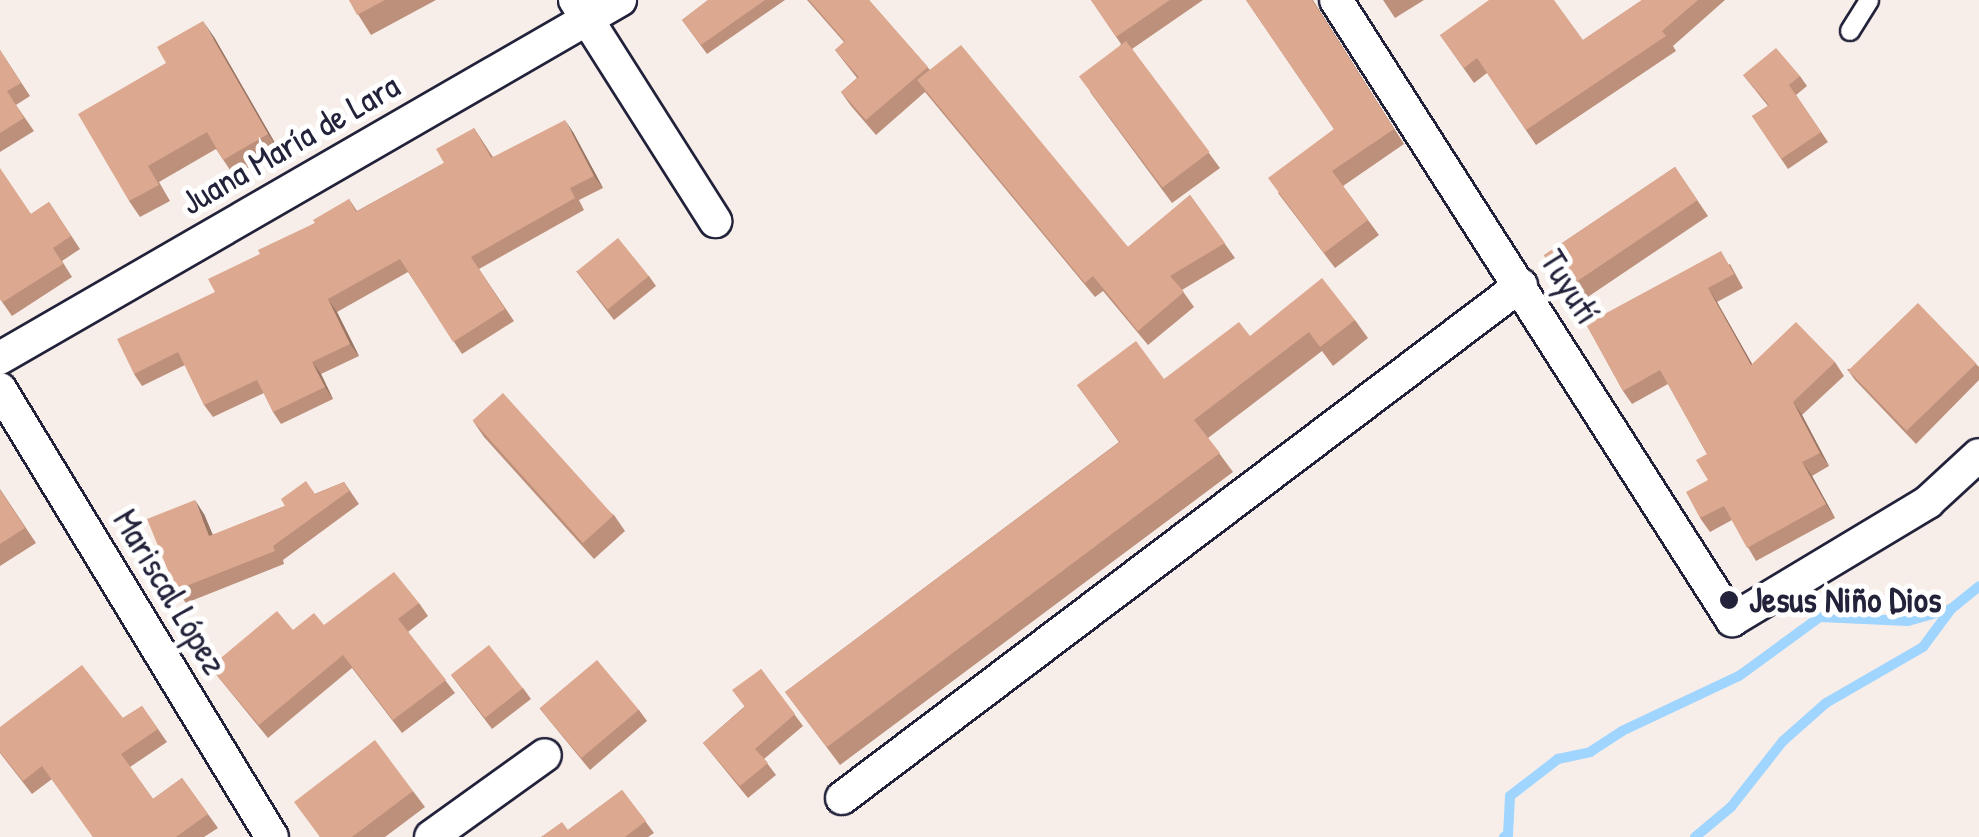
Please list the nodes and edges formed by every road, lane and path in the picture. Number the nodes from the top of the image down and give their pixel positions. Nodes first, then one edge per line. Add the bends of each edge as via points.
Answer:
1 (620, 0) edge
2 (1336, 0) edge
3 (1870, 0) edge
4 (581, 10) edge
5 (1850, 31) dead end
6 (716, 221) dead end
7 (1522, 285) junction
8 (0, 358) edge
9 (0, 390) edge
10 (1979, 455) edge
11 (545, 755) dead end
12 (842, 798) dead end
13 (272, 837) edge
14 (431, 837) edge

1 - 4 street, Juana María de Lara
2 - 7 street, Tuyutí
3 - 5 lane
4 - 6 street
4 - 8 street, Juana María de Lara
7 - 10 street, Tuyutí via 1732,620 1928,502
7 - 12 street
9 - 13 street, Mariscal López
11 - 14 street

